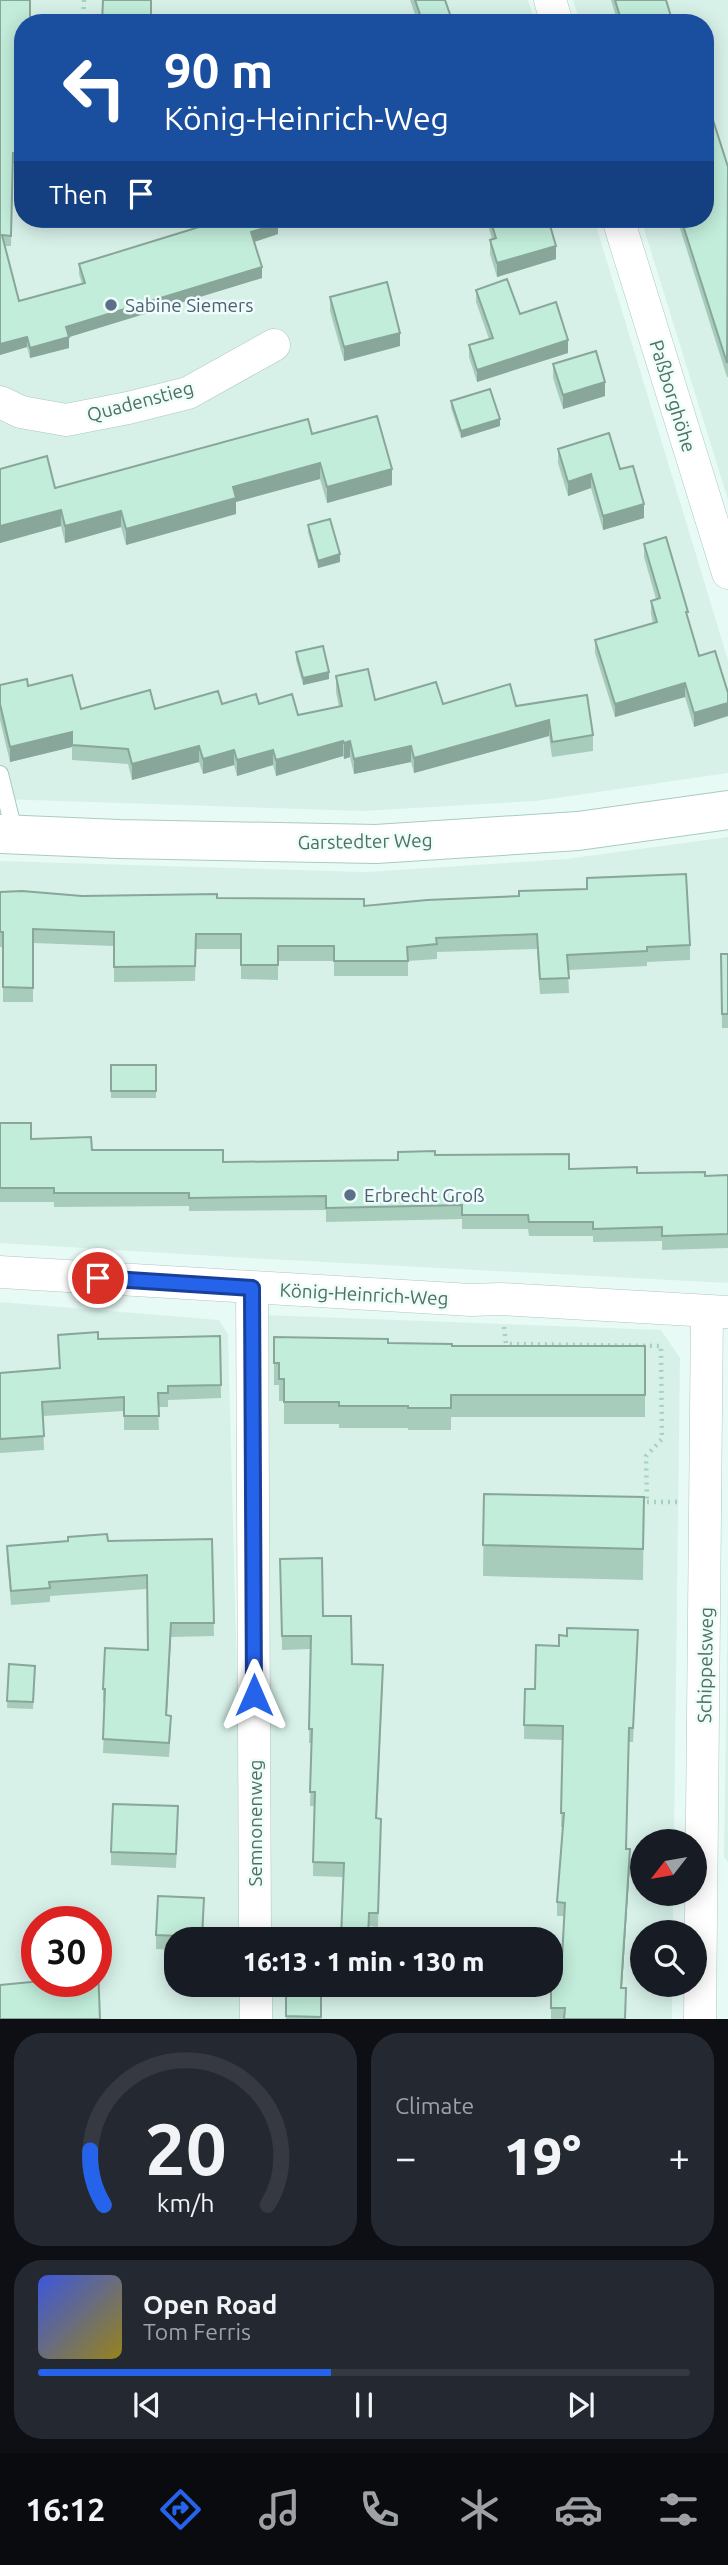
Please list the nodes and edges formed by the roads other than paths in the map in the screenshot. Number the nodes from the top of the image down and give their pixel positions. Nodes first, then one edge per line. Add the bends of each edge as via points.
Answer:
1 (621, 228) edge
2 (274, 345) dead end
3 (0, 402) edge
4 (728, 573) edge
5 (0, 774) edge
6 (728, 810) edge
7 (8, 834) edge
8 (0, 1272) edge
9 (252, 1288) junction
10 (718, 1312) edge
11 (715, 1906) edge
12 (255, 1927) edge
13 (256, 1997) edge
14 (256, 2019) edge
15 (700, 2019) edge

1 - 4 street, Paßborghöhe
2 - 3 street, Quadenstieg via 188,393 128,408 66,420 21,412
5 - 7 lane
6 - 7 main road, Garstedter Weg via 578,831 376,844
8 - 9 street, König-Heinrich-Weg
9 - 10 street, König-Heinrich-Weg
9 - 12 street, Semnonenweg
10 - 11 street, Schippelsweg via 706,1501
11 - 15 street, Schippelsweg
13 - 14 street

